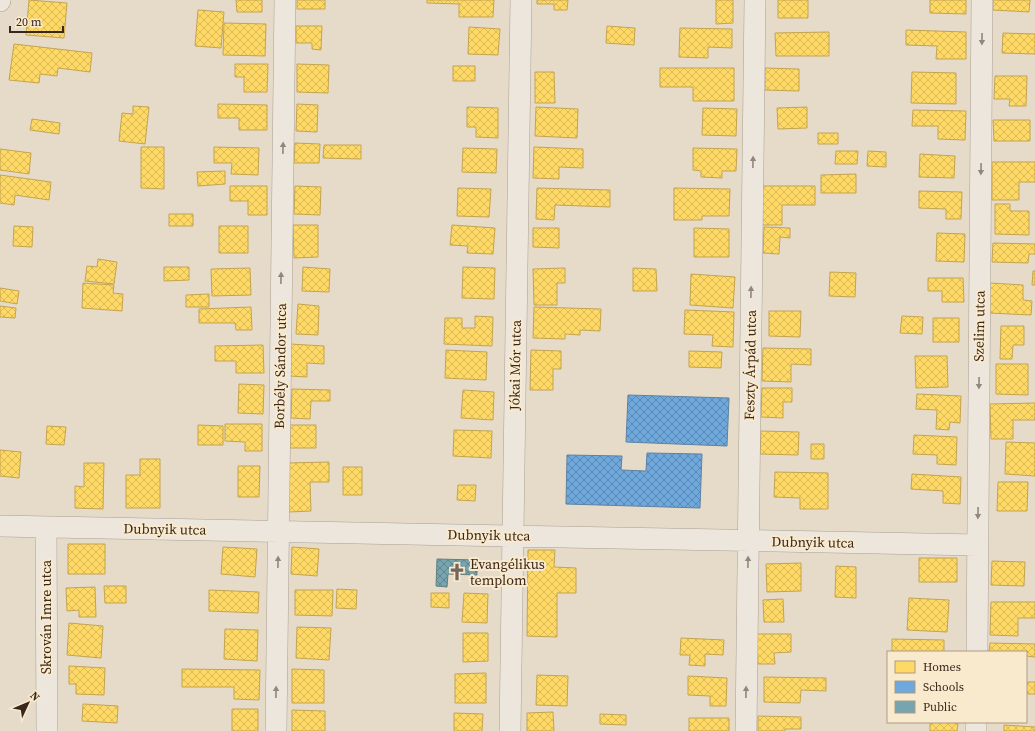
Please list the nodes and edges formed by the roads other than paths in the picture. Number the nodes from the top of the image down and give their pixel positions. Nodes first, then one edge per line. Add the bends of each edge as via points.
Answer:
1 (285, 0) edge
2 (521, 0) edge
3 (755, 0) edge
4 (982, 0) edge
5 (0, 526) edge
6 (46, 526) junction
7 (278, 531) junction
8 (513, 536) junction
9 (748, 540) junction
10 (977, 545) junction
11 (977, 651) edge
12 (47, 731) edge
13 (276, 731) edge
14 (510, 731) edge
15 (746, 731) edge

7 -> 1 street, Borbély Sándor utca
2 - 8 street, Jókai Mór utca
9 -> 3 street, Feszty Árpád utca
4 -> 10 street, Szelim utca
5 - 6 street, Dubnyik utca
6 - 7 street, Dubnyik utca
6 - 12 street, Skrován Imre utca
7 - 8 street, Dubnyik utca
13 -> 7 street, Borbély Sándor utca
8 - 9 street, Dubnyik utca
8 - 14 street, Jókai Mór utca
9 - 10 street, Dubnyik utca
15 -> 9 street, Feszty Árpád utca
10 - 11 street, Szelim utca

